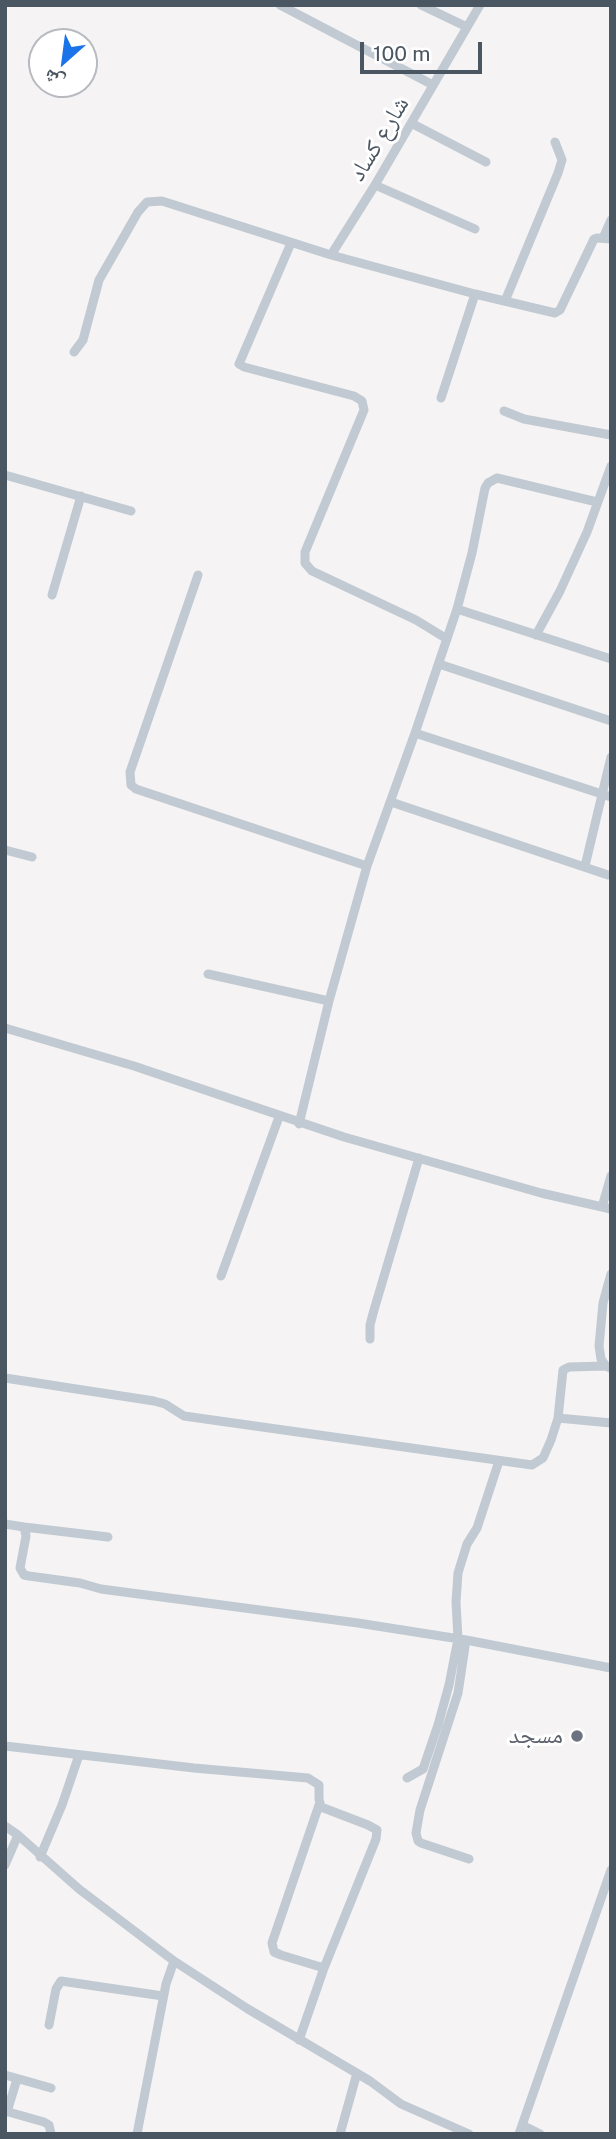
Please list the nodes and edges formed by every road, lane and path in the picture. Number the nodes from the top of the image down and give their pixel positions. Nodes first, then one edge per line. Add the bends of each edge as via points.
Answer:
1 (280, 5) edge
2 (421, 5) edge
3 (480, 5) edge
4 (467, 27) junction
5 (433, 86) junction
6 (411, 123) junction
7 (555, 142) dead end
8 (486, 162) dead end
9 (375, 185) junction
10 (611, 220) edge
11 (475, 229) dead end
12 (607, 239) edge
13 (291, 243) junction
14 (331, 255) junction
15 (475, 295) junction
16 (505, 301) junction
17 (74, 352) dead end
18 (441, 398) dead end
19 (504, 411) dead end
20 (611, 435) edge
21 (611, 466) edge
22 (5, 475) edge
23 (81, 496) junction
24 (597, 502) junction
25 (131, 510) dead end
26 (198, 575) dead end
27 (52, 595) dead end
28 (457, 608) junction
29 (536, 635) junction
30 (447, 639) junction
31 (611, 659) edge
32 (439, 664) junction
33 (611, 721) edge
34 (415, 733) junction
35 (611, 757) edge
36 (607, 796) edge
37 (391, 802) junction
38 (5, 850) edge
39 (32, 858) dead end
40 (367, 866) junction
41 (585, 866) junction
42 (608, 875) dead end
43 (208, 974) dead end
44 (329, 1002) junction
45 (5, 1028) edge
46 (279, 1117) junction
47 (299, 1124) junction
48 (419, 1158) junction
49 (611, 1177) edge
50 (607, 1208) edge
51 (611, 1274) edge
52 (220, 1276) dead end
53 (370, 1339) dead end
54 (608, 1367) edge
55 (5, 1378) edge
56 (558, 1418) junction
57 (611, 1423) edge
58 (499, 1461) junction
59 (5, 1524) edge
60 (24, 1527) junction
61 (108, 1537) dead end
62 (462, 1639) junction
63 (611, 1668) edge
64 (5, 1746) edge
65 (79, 1755) junction
66 (407, 1778) dead end
67 (319, 1805) junction
68 (5, 1826) edge
69 (18, 1835) junction
70 (40, 1857) junction
71 (469, 1859) dead end
72 (5, 1865) edge
73 (611, 1870) edge
74 (174, 1961) junction
75 (324, 1968) junction
76 (163, 1996) junction
77 (49, 2025) dead end
78 (299, 2040) junction
79 (357, 2073) junction
80 (5, 2075) edge
81 (17, 2079) junction
82 (51, 2088) dead end
83 (6, 2111) edge
84 (521, 2129) edge
85 (538, 2133) edge
86 (51, 2134) edge
87 (137, 2134) edge
88 (340, 2134) edge
89 (469, 2134) edge

1 - 5 street
2 - 4 street
3 - 4 street, شارع كساد
4 - 5 street, شارع كساد
5 - 6 street, شارع كساد
6 - 8 street
6 - 9 street, شارع كساد
7 - 16 street via 562,160 558,173
9 - 11 street
9 - 14 street, شارع كساد
10 - 12 street
12 - 16 street via 595,238 559,312
13 - 14 street
13 - 17 street via 162,201 146,202 99,280 83,340
13 - 30 street via 239,364 354,396 362,401 363,410 304,564
14 - 15 street
15 - 16 street
15 - 18 street
19 - 20 street
21 - 24 street
22 - 23 street
23 - 25 street
23 - 27 street
24 - 28 street via 505,479 492,480 485,488
24 - 29 street via 566,580
26 - 40 street via 130,772 131,785
28 - 29 street
28 - 30 street
29 - 31 street
30 - 32 street
32 - 33 street
32 - 34 street
34 - 36 street
34 - 37 street
35 - 36 street
36 - 41 street
37 - 40 street
37 - 41 street
38 - 39 street
40 - 44 street
41 - 42 street
43 - 44 street
44 - 47 street
45 - 46 street via 134,1066
46 - 47 street
46 - 52 street
47 - 48 street
48 - 50 street
48 - 53 street via 374,1310
49 - 50 street
51 - 54 street via 599,1335 601,1359
54 - 56 street via 564,1368
55 - 58 street via 154,1401 184,1416
56 - 57 street
56 - 58 street via 538,1463
58 - 62 street via 458,1573 456,1609
59 - 60 street
60 - 61 street
60 - 62 street via 20,1568 29,1576
62 - 63 street
62 - 66 street via 426,1765
62 - 71 street via 458,1693 416,1833 421,1843
64 - 65 street
65 - 67 street via 308,1778 319,1785
65 - 70 street
67 - 75 street via 272,1942 274,1952
67 - 75 street via 378,1833
68 - 69 street
69 - 70 street
69 - 72 street
70 - 74 street
73 - 84 street
74 - 76 street
74 - 78 street
75 - 78 street
76 - 77 street via 61,1981
76 - 87 street
78 - 79 street
79 - 88 street
79 - 89 street via 401,2104
80 - 81 street
81 - 82 street
81 - 83 street
83 - 86 street via 44,2122
84 - 85 street

